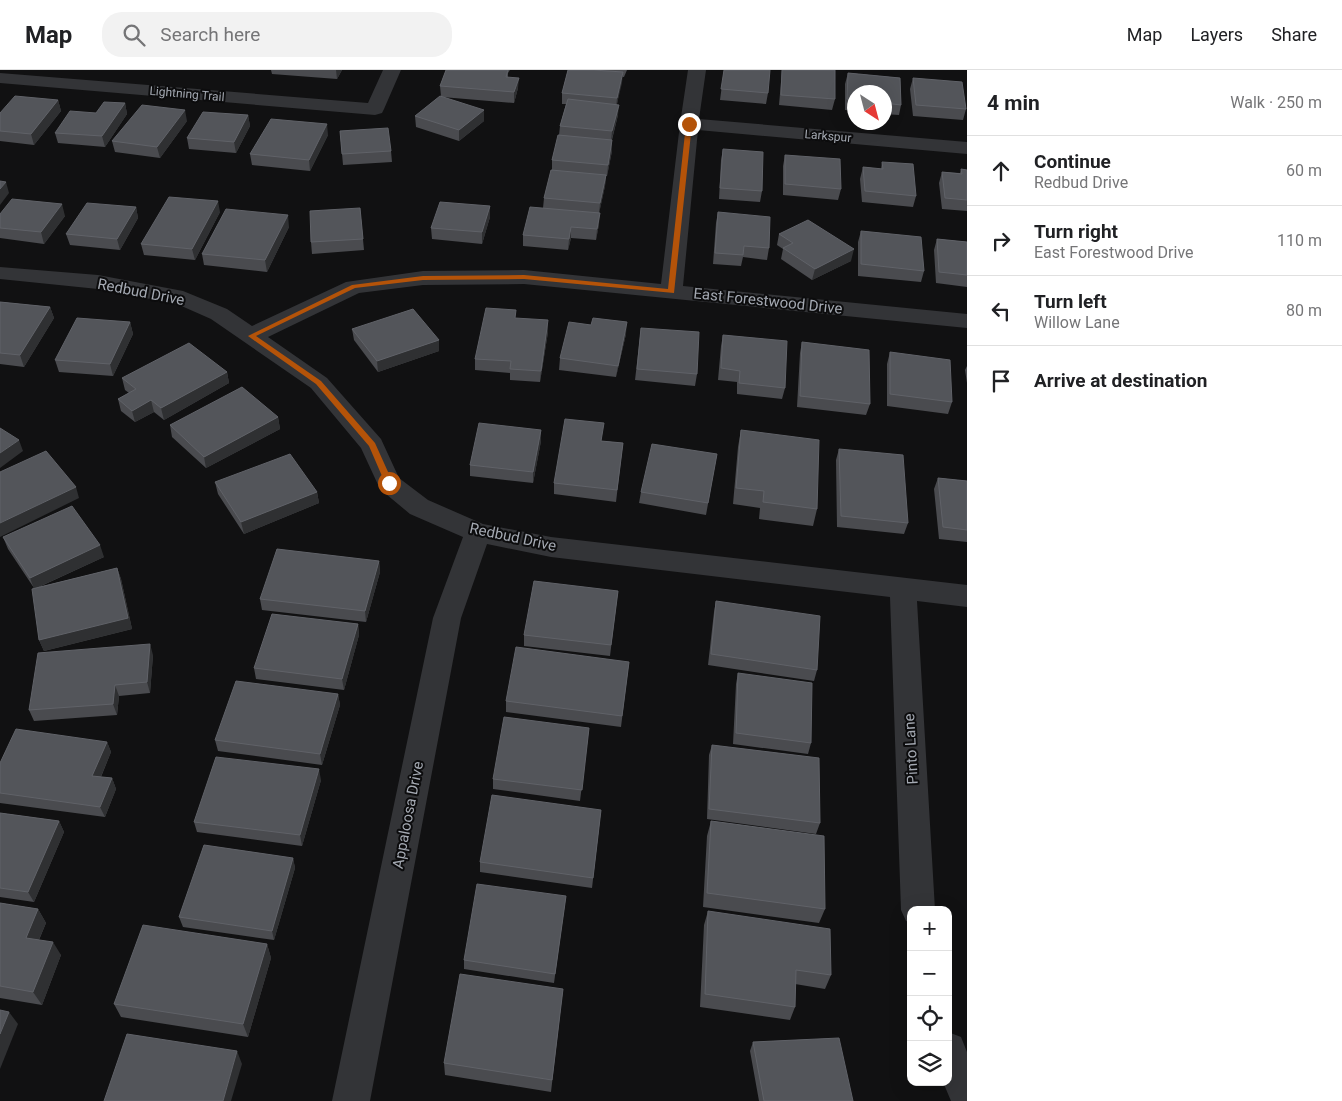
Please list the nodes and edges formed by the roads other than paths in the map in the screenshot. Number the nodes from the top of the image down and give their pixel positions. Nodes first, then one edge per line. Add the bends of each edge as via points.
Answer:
1 (102, 70) edge
2 (392, 70) edge
3 (697, 70) edge
4 (0, 78) edge
5 (91, 86) junction
6 (689, 124) junction
7 (967, 148) edge
8 (0, 273) edge
9 (672, 292) junction
10 (967, 321) edge
11 (251, 336) junction
12 (478, 533) junction
13 (903, 588) junction
14 (967, 596) edge
15 (918, 906) edge
16 (952, 1059) edge
17 (967, 1095) edge
18 (352, 1101) edge

1 - 5 street
2 - 5 street, Lightning Trail via 374,109
3 - 6 street
4 - 5 street, Lightning Trail
6 - 7 street, Larkspur
6 - 9 street
8 - 11 street, Redbud Drive via 98,282 183,298 219,314
9 - 10 street, East Forestwood Drive
9 - 11 street, East Forestwood Drive via 524,277 423,278 354,287
11 - 12 street, Redbud Drive via 319,383 372,444 389,483 419,507
12 - 13 street, Redbud Drive via 551,547
12 - 18 street, Appaloosa Drive via 447,618
13 - 14 street, Redbud Drive
13 - 15 street, Pinto Lane
16 - 17 street

